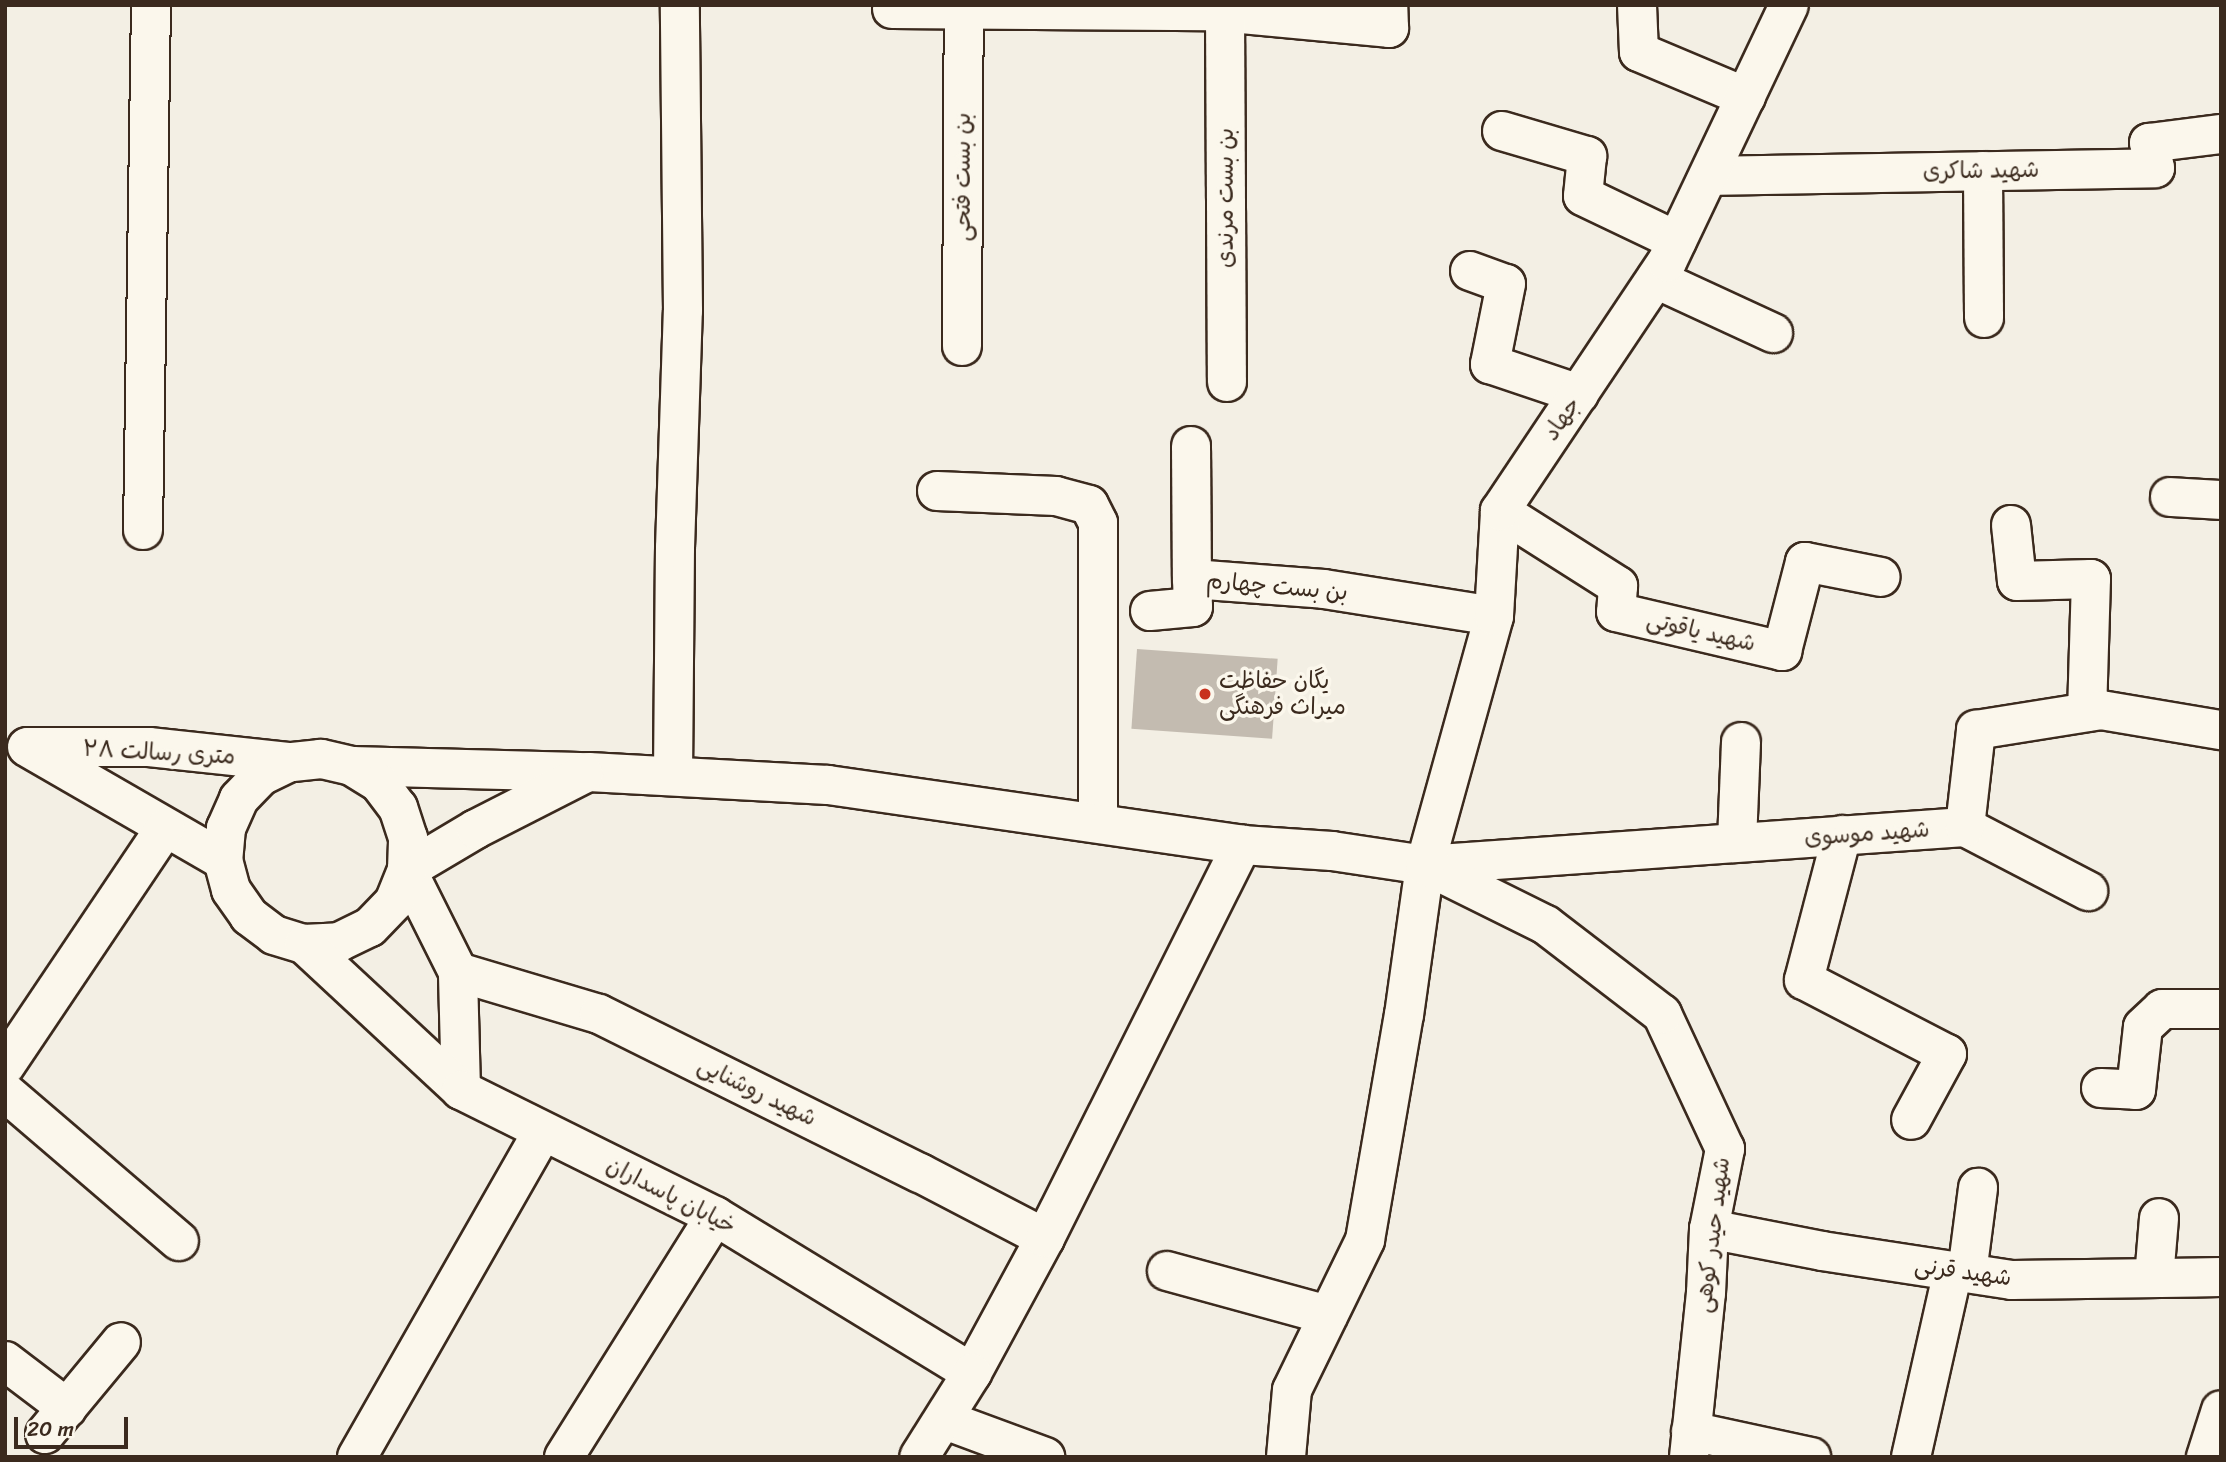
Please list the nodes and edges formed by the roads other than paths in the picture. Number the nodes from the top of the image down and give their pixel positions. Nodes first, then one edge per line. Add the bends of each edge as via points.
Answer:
1 (151, 5) edge
2 (680, 5) edge
3 (1388, 5) edge
4 (1637, 5) edge
5 (1789, 5) edge
6 (892, 9) dead end
7 (964, 9) junction
8 (1225, 13) junction
9 (1746, 97) junction
10 (1502, 131) dead end
11 (2221, 134) edge
12 (1983, 171) junction
13 (1709, 176) junction
14 (1677, 241) junction
15 (1471, 271) dead end
16 (1656, 279) junction
17 (1984, 318) dead end
18 (1773, 333) dead end
19 (962, 345) dead end
20 (1227, 382) dead end
21 (1579, 394) junction
22 (1191, 446) dead end
23 (937, 491) dead end
24 (2170, 497) dead end
25 (2221, 500) edge
26 (1500, 511) junction
27 (2011, 525) dead end
28 (143, 530) dead end
29 (1881, 577) dead end
30 (1192, 579) junction
31 (1150, 611) dead end
32 (1493, 616) junction
33 (2087, 712) junction
34 (2219, 721) edge
35 (1741, 742) dead end
36 (16, 744) edge
37 (290, 762) junction
38 (352, 766) junction
39 (589, 772) junction
40 (673, 776) junction
41 (1098, 823) junction
42 (1965, 827) junction
43 (165, 828) junction
44 (1842, 835) junction
45 (1737, 842) junction
46 (1241, 845) junction
47 (223, 860) junction
48 (1424, 865) junction
49 (407, 870) junction
50 (2088, 891) dead end
51 (304, 944) junction
52 (458, 972) junction
53 (2221, 1009) edge
54 (5, 1066) edge
55 (2101, 1088) dead end
56 (461, 1090) junction
57 (5, 1092) edge
58 (1911, 1120) dead end
59 (543, 1131) junction
60 (1978, 1188) dead end
61 (715, 1216) junction
62 (2159, 1218) dead end
63 (1709, 1229) junction
64 (1045, 1238) junction
65 (179, 1241) dead end
66 (1167, 1272) dead end
67 (1960, 1272) junction
68 (2221, 1277) edge
69 (2154, 1278) junction
70 (1328, 1315) junction
71 (121, 1342) dead end
72 (5, 1361) edge
73 (972, 1373) junction
74 (2221, 1410) edge
75 (945, 1420) junction
76 (1690, 1444) edge
77 (357, 1457) edge
78 (564, 1457) edge
79 (919, 1457) edge
80 (1045, 1457) edge
81 (1286, 1457) edge
82 (1811, 1457) edge
83 (1911, 1457) edge
84 (2207, 1457) edge

1 - 28 street
2 - 40 street via 683,311
3 - 8 street via 1389,28
4 - 9 street via 1639,52
5 - 9 street, جهاد
6 - 7 street
7 - 8 street
7 - 19 street, بن بست فتحی
8 - 20 street, بن بست مرندی
9 - 13 street, جهاد
10 - 14 street via 1587,156 1583,196
11 - 12 street, شهید شاکری via 2149,143 2155,168
12 - 13 street, شهید شاکری
12 - 17 street
13 - 14 street, جهاد
14 - 16 street, جهاد
15 - 21 street via 1506,284 1490,364
16 - 18 street
16 - 21 street, جهاد
21 - 26 street, جهاد
22 - 30 street, بن بست چهارم
23 - 41 street via 1056,496 1089,505 1098,523
24 - 25 street
26 - 29 street, شهید یاقوتی via 1619,586 1616,612 1783,651 1805,562
26 - 32 street
27 - 33 street via 2017,581 2091,579
30 - 31 street via 1193,607
30 - 32 street, بن بست چهارم via 1324,589
32 - 48 street
33 - 34 street
33 - 42 street via 1976,730
35 - 45 street
36 - 37 street, ۲۸ متری رسالت via 149,747
36 - 43 street, ۲۸ متری رسالت
37 - 38 street via 321,759
37 - 47 street via 261,776 239,799 226,828
38 - 39 street
38 - 49 street via 379,783 398,808 408,838
39 - 40 street
39 - 49 street
40 - 41 street via 828,785
41 - 46 street
42 - 44 street, شهید موسوی
42 - 50 street
43 - 47 street, ۲۸ متری رسالت
43 - 54 street
44 - 45 street, شهید موسوی
44 - 58 street via 1804,980 1947,1054
45 - 48 street, شهید موسوی
46 - 48 street via 1332,851
46 - 64 street
47 - 51 street via 231,890 248,916 274,935
48 - 63 street, شهید حیدر کوهی via 1546,925 1662,1014 1725,1149
48 - 70 street via 1404,1015 1365,1240
49 - 51 street via 394,902 370,927 339,942
49 - 52 street
51 - 56 street, خیابان پاسداران
52 - 56 street
52 - 64 street, شهید روشنایی via 599,1014
53 - 55 street via 2162,1009 2143,1027 2136,1090
56 - 59 street, خیابان پاسداران
57 - 65 street
59 - 61 street, خیابان پاسداران
59 - 77 street
60 - 67 street
61 - 73 street, خیابان پاسداران
61 - 78 street
62 - 69 street
63 - 67 street, شهید قرنی
63 - 76 street, شهید حیدر کوهی
64 - 73 street
66 - 70 street
67 - 69 street, شهید قرنی via 2012,1280
67 - 83 street
68 - 69 street, شهید قرنی
70 - 81 street via 1292,1390
71 - 72 street via 56,1421
73 - 75 street
74 - 84 street
75 - 79 street
75 - 80 street
76 - 82 street

